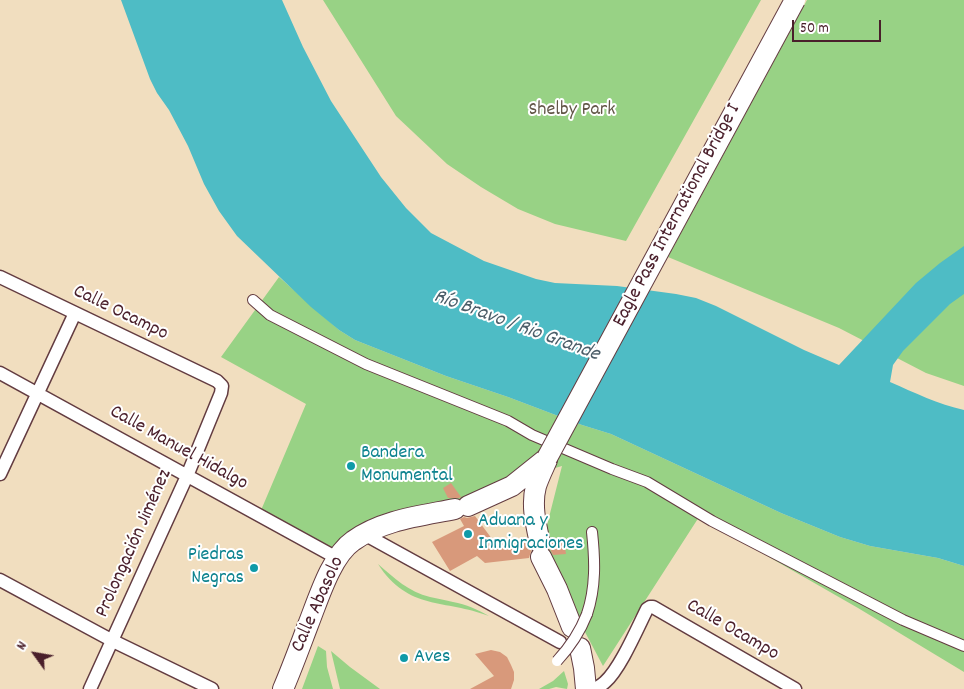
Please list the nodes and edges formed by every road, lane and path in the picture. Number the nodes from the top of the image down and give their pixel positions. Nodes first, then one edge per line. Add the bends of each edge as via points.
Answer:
1 (795, 0) edge
2 (0, 277) edge
3 (254, 300) dead end
4 (75, 313) junction
5 (0, 373) edge
6 (222, 386) joint
7 (37, 394) junction
8 (547, 458) junction
9 (0, 474) edge
10 (187, 476) junction
11 (592, 532) dead end
12 (364, 534) junction
13 (337, 558) junction
14 (0, 580) edge
15 (566, 634) joint
16 (113, 641) junction
17 (964, 646) edge
18 (580, 651) dead end
19 (558, 661) dead end
20 (90, 689) edge
21 (212, 689) edge
22 (283, 689) edge
23 (586, 689) edge
24 (595, 689) edge
25 (795, 689) edge

1 - 8 main road, Eagle Pass International Bridge I, bridge
2 - 4 street, Calle Ocampo
3 - 17 street via 270,315 366,364 648,482 712,520 903,620
4 - 6 street, Calle Ocampo
4 - 7 street
5 - 7 street, Calle Manuel Hidalgo
6 - 10 street, Prolongación Jiménez
7 - 9 street
7 - 10 street, Calle Manuel Hidalgo
8 - 12 main road, Calle Abasolo via 512,486 461,508 395,522
8 - 15 main road, Eagle Pass International Bridge I via 536,489 535,521 541,550 557,589
10 - 13 street, Calle Manuel Hidalgo
10 - 16 street, Prolongación Jiménez
11 - 19 street, bridge via 595,565 591,600 584,623
12 - 13 main road, Calle Abasolo via 346,546
12 - 15 street
13 - 22 main road, Calle Abasolo
14 - 16 street
16 - 20 street, Prolongación Jiménez
16 - 21 street
18 - 23 main road
24 - 25 street, Calle Ocampo via 612,674 650,607

